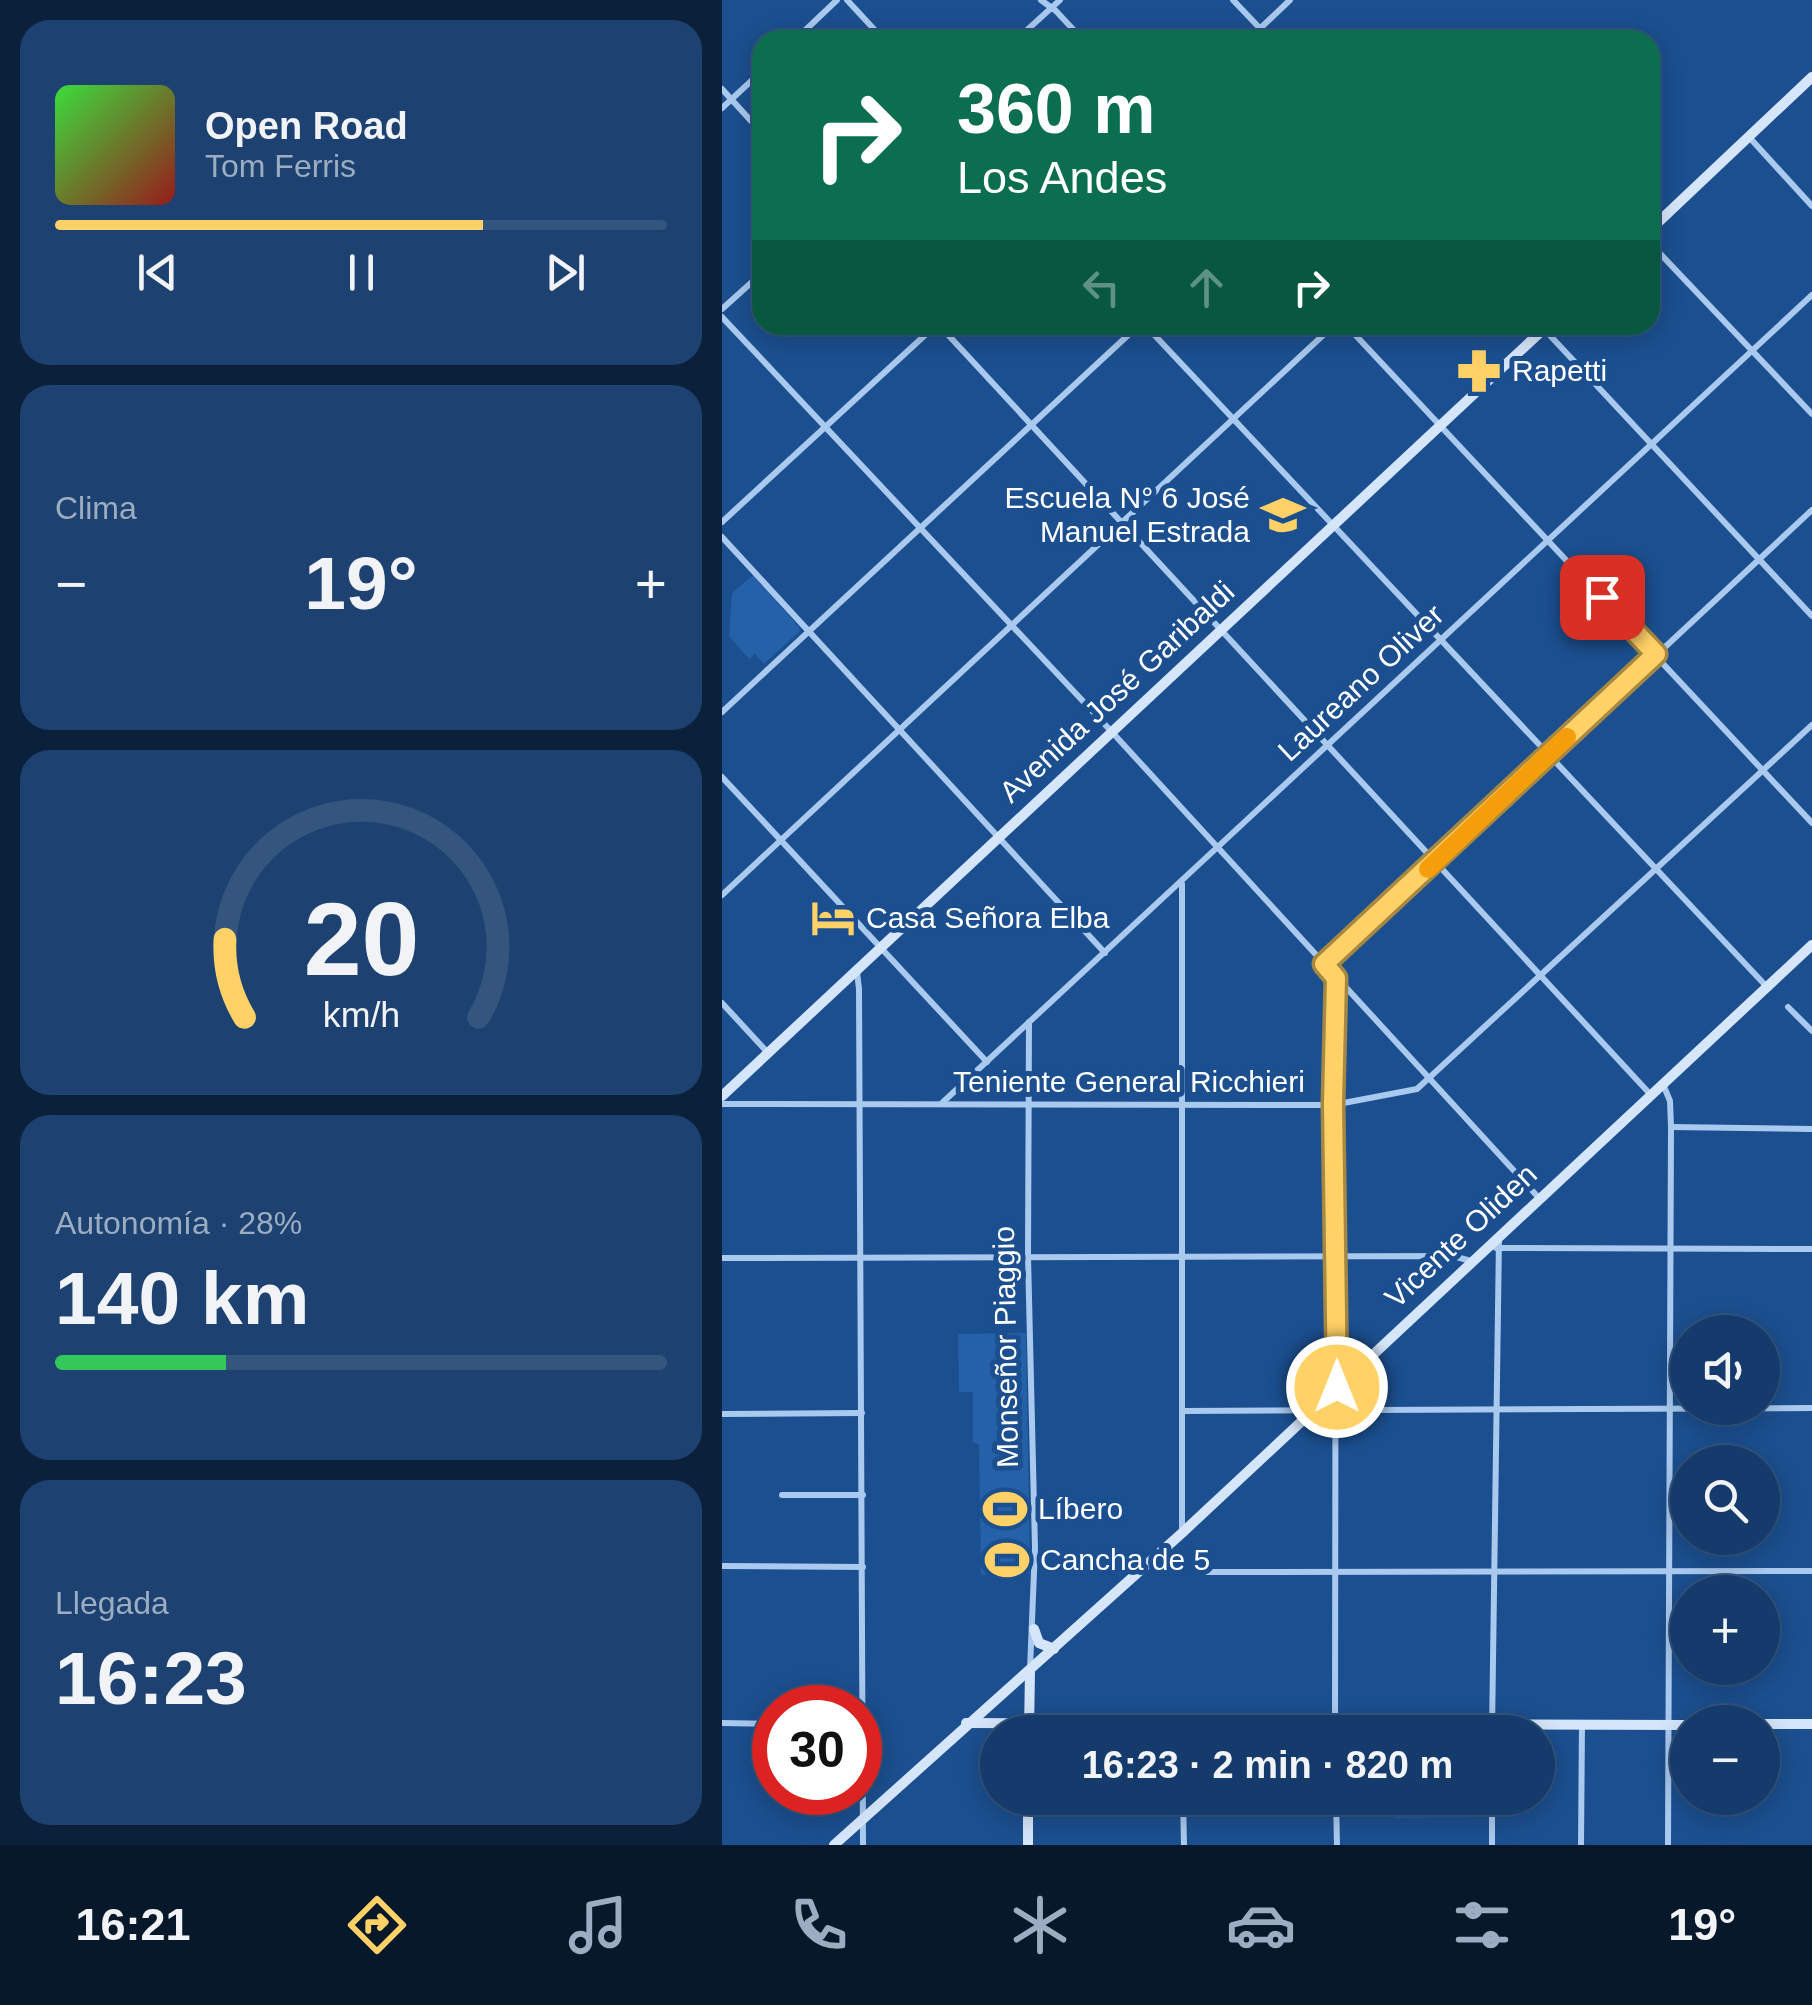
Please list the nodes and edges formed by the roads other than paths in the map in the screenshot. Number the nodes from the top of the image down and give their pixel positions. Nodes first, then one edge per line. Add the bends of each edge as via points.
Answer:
1 (837, 0) edge
2 (846, 0) edge
3 (1041, 0) edge
4 (1060, 0) edge
5 (1233, 0) edge
6 (1290, 0) edge
7 (1052, 8) junction
8 (1260, 28) joint
9 (806, 30) edge
10 (874, 30) edge
11 (1027, 30) edge
12 (1073, 30) edge
13 (1812, 78) edge
14 (752, 81) edge
15 (722, 89) edge
16 (732, 100) junction
17 (722, 108) edge
18 (752, 121) edge
19 (1748, 136) junction
20 (1812, 206) edge
21 (1660, 220) edge
22 (1660, 253) edge
23 (752, 282) edge
24 (1812, 294) edge
25 (722, 309) edge
26 (722, 317) edge
27 (927, 335) edge
28 (947, 335) edge
29 (1131, 335) edge
30 (1152, 335) edge
31 (1323, 335) edge
32 (1355, 335) edge
33 (1534, 335) edge
34 (1552, 335) edge
35 (1751, 349) junction
36 (1812, 414) edge
37 (1231, 417) junction
38 (1031, 424) junction
39 (1439, 424) junction
40 (827, 427) junction
41 (1652, 442) junction
42 (1812, 510) edge
43 (722, 522) edge
44 (1120, 522) junction
45 (1333, 524) junction
46 (920, 529) junction
47 (722, 537) edge
48 (1548, 539) junction
49 (1760, 558) junction
50 (1812, 616) edge
51 (1011, 626) junction
52 (1220, 628) junction
53 (808, 632) junction
54 (1441, 640) junction
55 (1656, 654) junction
56 (722, 712) edge
57 (1812, 724) edge
58 (898, 730) junction
59 (1111, 731) junction
60 (1329, 745) junction
61 (1548, 754) junction
62 (1763, 770) junction
63 (722, 777) edge
64 (1812, 823) edge
65 (999, 837) junction
66 (781, 840) junction
67 (1217, 848) junction
68 (1436, 860) junction
69 (1656, 867) junction
70 (1182, 882) junction
71 (722, 895) edge
72 (1812, 945) edge
73 (882, 946) junction
74 (1106, 952) junction
75 (1324, 964) junction
76 (856, 970) junction
77 (1538, 974) junction
78 (1336, 978) junction
79 (1767, 987) junction
80 (722, 1003) edge
81 (1788, 1007) dead end
82 (1029, 1020) junction
83 (1812, 1031) edge
84 (769, 1054) junction
85 (987, 1062) junction
86 (1431, 1079) junction
87 (1663, 1084) junction
88 (1650, 1094) junction
89 (722, 1096) edge
90 (722, 1104) edge
91 (860, 1104) junction
92 (942, 1104) junction
93 (1182, 1104) junction
94 (1333, 1104) junction
95 (1029, 1105) junction
96 (1671, 1127) junction
97 (1812, 1129) edge
98 (1538, 1198) junction
99 (1499, 1234) junction
100 (1485, 1248) junction
101 (1499, 1248) junction
102 (1671, 1248) junction
103 (1812, 1248) edge
104 (1336, 1255) junction
105 (1028, 1256) junction
106 (1182, 1256) junction
107 (861, 1257) junction
108 (722, 1258) edge
109 (1471, 1260) junction
110 (1671, 1315) edge
111 (1337, 1387) junction
112 (1336, 1408) junction
113 (1670, 1408) edge
114 (1780, 1408) edge
115 (1812, 1408) edge
116 (1313, 1409) junction
117 (1496, 1409) junction
118 (1183, 1411) junction
119 (862, 1413) junction
120 (722, 1414) edge
121 (1671, 1425) edge
122 (782, 1494) dead end
123 (862, 1494) junction
124 (1182, 1533) junction
125 (722, 1566) edge
126 (863, 1567) junction
127 (1494, 1570) junction
128 (1670, 1570) junction
129 (1336, 1571) junction
130 (1812, 1571) edge
131 (1206, 1572) dead end
132 (1034, 1629) junction
133 (1054, 1649) junction
134 (1030, 1670) junction
135 (861, 1685) edge
136 (1029, 1715) edge
137 (1334, 1715) edge
138 (1492, 1715) edge
139 (722, 1723) edge
140 (752, 1724) edge
141 (966, 1724) junction
142 (1582, 1724) junction
143 (1669, 1724) junction
144 (1780, 1724) edge
145 (1812, 1724) edge
146 (980, 1725) edge
147 (1555, 1725) edge
148 (862, 1815) edge
149 (1028, 1815) edge
150 (1183, 1815) edge
151 (1336, 1815) edge
152 (1492, 1815) edge
153 (862, 1818) junction
154 (834, 1845) edge
155 (863, 1845) edge
156 (1028, 1845) edge
157 (1184, 1845) edge
158 (1337, 1845) edge
159 (1492, 1845) edge
160 (1581, 1845) edge
161 (1668, 1845) edge

1 - 9 street
2 - 10 street
3 - 7 street
4 - 7 street
5 - 8 street
6 - 8 street
7 - 11 street
7 - 12 street
13 - 19 street
14 - 16 street
15 - 16 street
16 - 17 street
16 - 18 street
19 - 20 street
19 - 21 street
22 - 35 street
23 - 25 street
24 - 35 street, Laureano Oliver
26 - 40 street
27 - 40 street
28 - 38 street
29 - 38 street
30 - 37 street
31 - 37 street
32 - 39 street
33 - 39 street, Avenida José Garibaldi
34 - 41 street
35 - 36 street
35 - 41 street, Laureano Oliver
37 - 44 street
37 - 45 street
38 - 44 street
38 - 46 street
39 - 45 street, Avenida José Garibaldi
39 - 48 street
40 - 43 street
40 - 46 street
41 - 48 street, Laureano Oliver
41 - 49 street
42 - 49 street
44 - 51 street
44 - 52 street
45 - 52 street, Avenida José Garibaldi
45 - 54 street
46 - 51 street
46 - 53 street
47 - 53 street
48 - 54 street, Laureano Oliver
48 - 55 street
49 - 50 street
49 - 55 street
51 - 58 street
51 - 59 street
52 - 59 street, Avenida José Garibaldi
52 - 60 street
53 - 56 street
53 - 58 street
54 - 60 street, Laureano Oliver
54 - 61 street
55 - 61 street
55 - 62 street
57 - 62 street, Teniente General Ricchieri
58 - 65 street
58 - 66 street
59 - 65 street, Avenida José Garibaldi
59 - 67 street
60 - 67 street, Laureano Oliver
60 - 68 street
61 - 68 street
61 - 69 street
62 - 64 street
62 - 69 street, Teniente General Ricchieri
63 - 66 street
65 - 73 street, Avenida José Garibaldi
65 - 74 street
66 - 71 street
66 - 73 street
67 - 70 street, Laureano Oliver
67 - 75 street
68 - 75 street
68 - 77 street
69 - 77 street, Teniente General Ricchieri
69 - 79 street
70 - 74 street, Laureano Oliver
70 - 93 street
72 - 79 street, Vicente Oliden
73 - 76 street, Avenida José Garibaldi
73 - 85 street
74 - 82 street, Laureano Oliver
75 - 78 street
76 - 84 street, Avenida José Garibaldi
76 - 91 street
77 - 86 street, Teniente General Ricchieri
77 - 88 street
78 - 86 street
78 - 94 street
79 - 87 street, Vicente Oliden
80 - 84 street
81 - 83 street
82 - 85 street, Laureano Oliver
82 - 95 street, Monseñor Piaggio
84 - 89 street, Avenida José Garibaldi
85 - 92 street, Laureano Oliver
86 - 94 street, Teniente General Ricchieri via 1417,1089
86 - 98 street
87 - 88 street, Vicente Oliden
87 - 96 street
88 - 98 street, Vicente Oliden
90 - 91 street, Teniente General Ricchieri
91 - 92 street, Teniente General Ricchieri
91 - 107 street
92 - 95 street, Teniente General Ricchieri
93 - 94 street, Teniente General Ricchieri
93 - 95 street, Teniente General Ricchieri
93 - 106 street
94 - 104 street
95 - 105 street, Monseñor Piaggio
96 - 97 street
96 - 102 street
98 - 99 street, Vicente Oliden
99 - 100 street, Vicente Oliden
99 - 101 street
100 - 101 street
100 - 109 street, Vicente Oliden
101 - 102 street
101 - 117 street
102 - 103 street
102 - 110 street
104 - 106 street
104 - 109 street
104 - 111 street
105 - 106 street
105 - 107 street
105 - 132 street, Monseñor Piaggio
106 - 118 street
107 - 108 street
107 - 119 street
109 - 111 street, Vicente Oliden
111 - 112 street
111 - 116 street, Vicente Oliden
112 - 116 street
112 - 117 street
112 - 129 street
113 - 117 street
114 - 115 street
116 - 118 street
116 - 124 street, Vicente Oliden
117 - 127 street
118 - 124 street
119 - 120 street
119 - 123 street
121 - 128 street
122 - 123 street
123 - 126 street
124 - 133 street, Vicente Oliden
125 - 126 street
126 - 135 street
127 - 128 street
127 - 129 street
127 - 138 street
128 - 130 street
128 - 143 street
129 - 131 street
129 - 137 street
132 - 133 street
132 - 134 street, Monseñor Piaggio
133 - 134 street, Vicente Oliden
134 - 136 street, Monseñor Piaggio
134 - 141 street, Vicente Oliden
139 - 140 street
141 - 146 street
141 - 153 street, Vicente Oliden
142 - 143 street
142 - 147 street
142 - 160 street
143 - 161 street
144 - 145 street
148 - 153 street
149 - 156 street
150 - 157 street
151 - 158 street
152 - 159 street
153 - 154 street, Vicente Oliden
153 - 155 street

